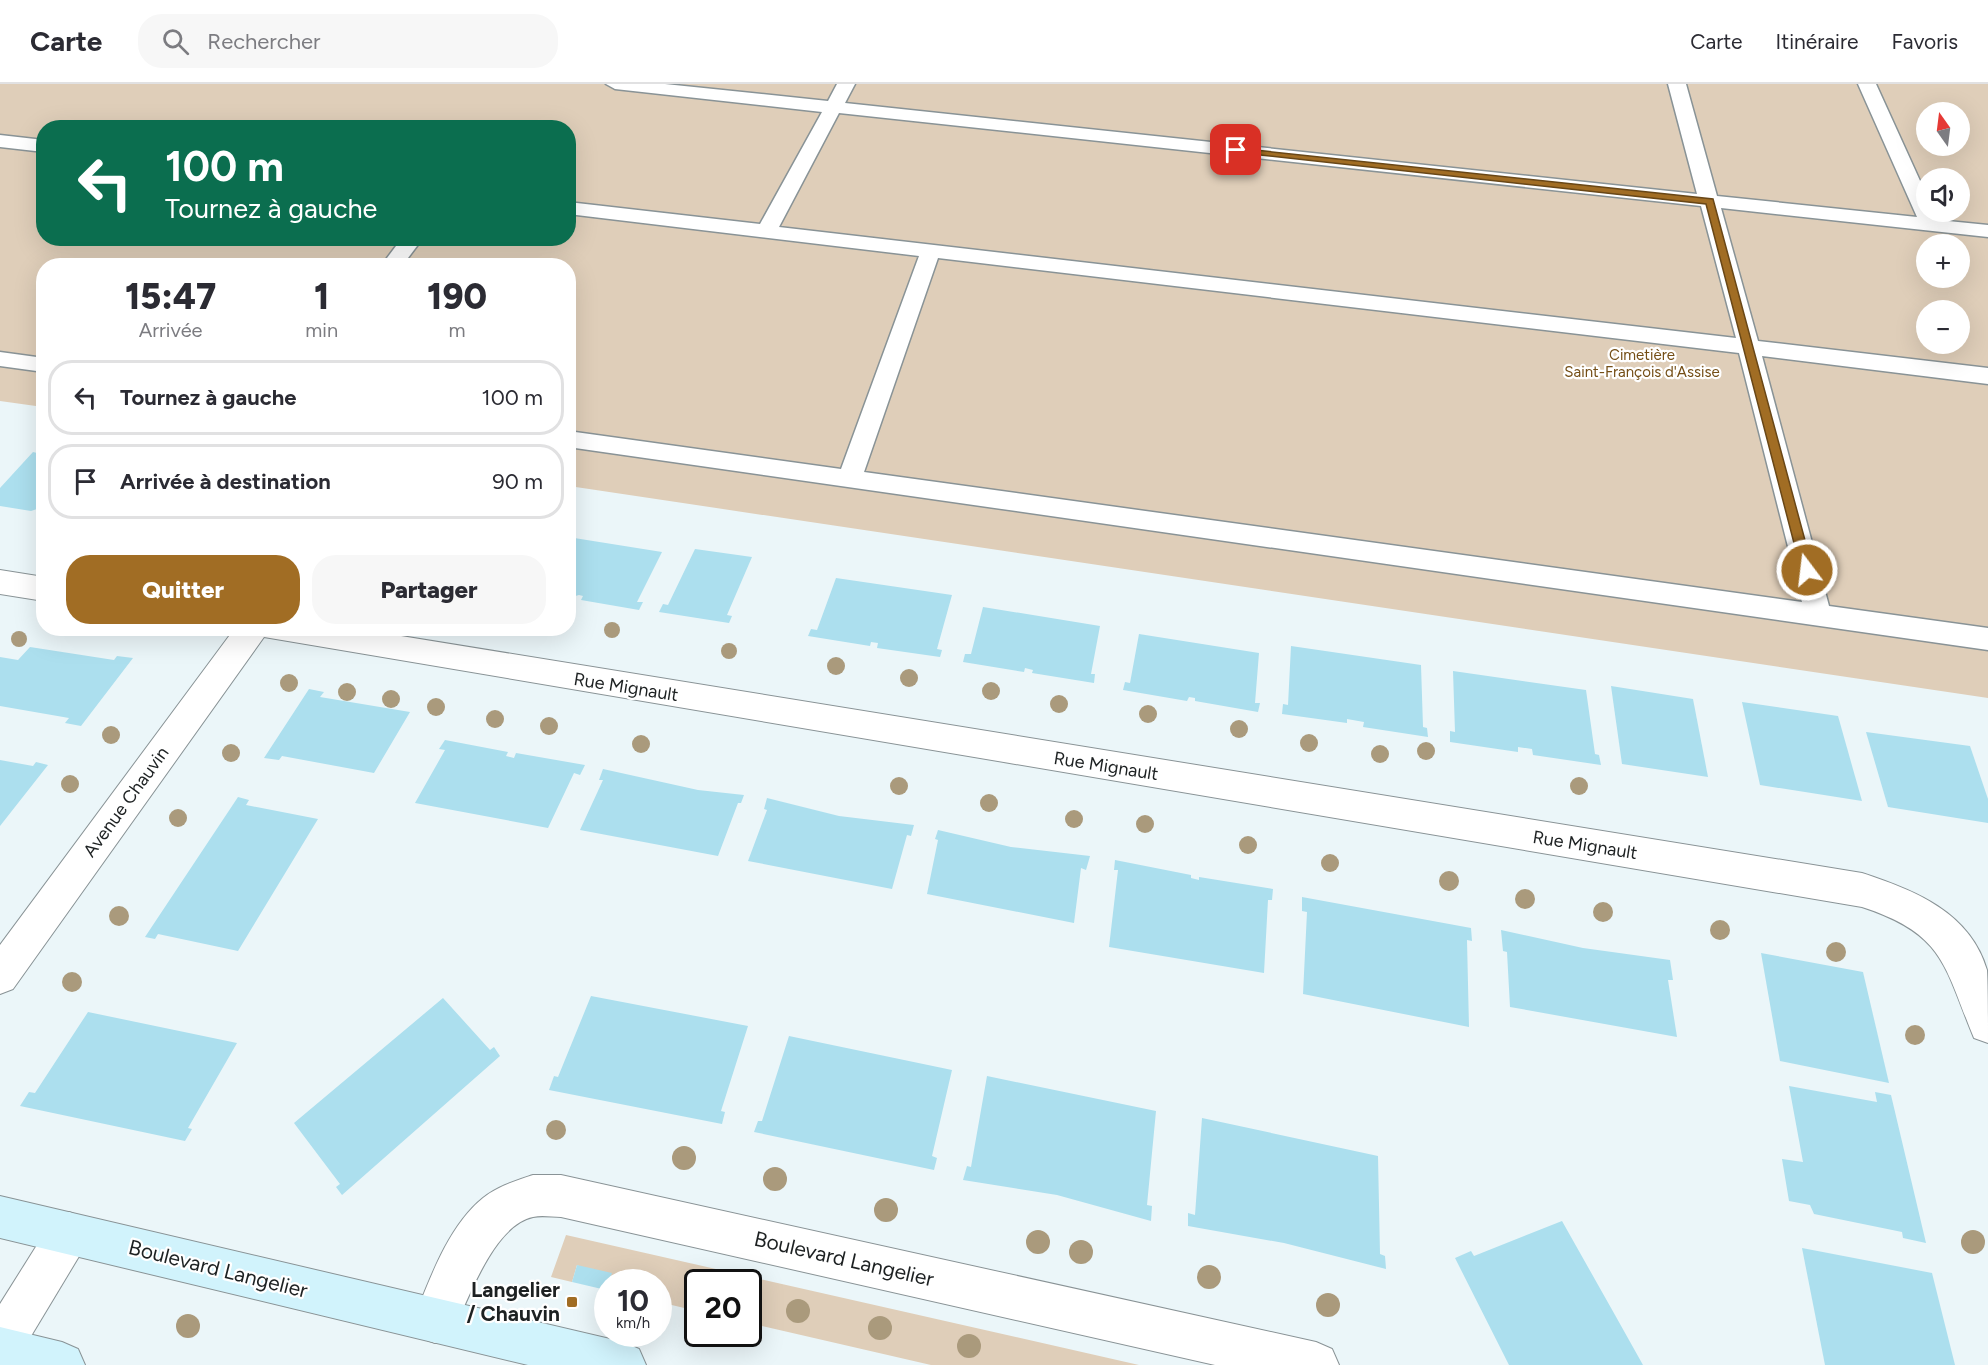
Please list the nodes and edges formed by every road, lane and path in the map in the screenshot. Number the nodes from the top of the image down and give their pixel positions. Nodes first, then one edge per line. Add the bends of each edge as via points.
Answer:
1 (615, 84) edge
2 (846, 84) edge
3 (1677, 84) edge
4 (1867, 84) edge
5 (833, 108) junction
6 (0, 141) edge
7 (36, 145) edge
8 (1710, 201) junction
9 (576, 208) edge
10 (1930, 225) junction
11 (766, 230) junction
12 (1988, 231) edge
13 (407, 246) edge
14 (931, 250) junction
15 (398, 258) edge
16 (1749, 347) junction
17 (0, 359) edge
18 (36, 364) edge
19 (1988, 376) edge
20 (576, 440) edge
21 (849, 480) junction
22 (0, 582) edge
23 (36, 589) edge
24 (1818, 615) junction
25 (247, 636) edge
26 (322, 636) edge
27 (1988, 639) edge
28 (0, 976) edge
29 (1988, 1024) edge
30 (0, 1217) edge
31 (69, 1233) junction
32 (435, 1321) junction
33 (0, 1347) edge
34 (62, 1365) edge
35 (623, 1365) edge
36 (1316, 1365) edge

1 - 5 lane
2 - 5 lane
3 - 8 lane
4 - 10 lane
5 - 8 lane
5 - 11 lane
6 - 7 lane
8 - 10 lane
8 - 16 lane
9 - 11 lane
10 - 12 lane
11 - 14 lane
13 - 15 lane
14 - 16 lane
14 - 21 lane
16 - 19 lane
16 - 24 lane
17 - 18 lane
20 - 21 lane
21 - 24 lane
22 - 23 street
24 - 27 lane
25 - 28 street, Avenue Chauvin
26 - 29 street, Rue Mignault via 1862,890 1911,906 1950,938 1965,962
30 - 31 main road, Boulevard Langelier
31 - 32 main road, Boulevard Langelier
31 - 33 street
32 - 35 main road, Boulevard Langelier
32 - 36 street, Boulevard Langelier via 467,1256 493,1216 532,1196 561,1196
33 - 34 main road

